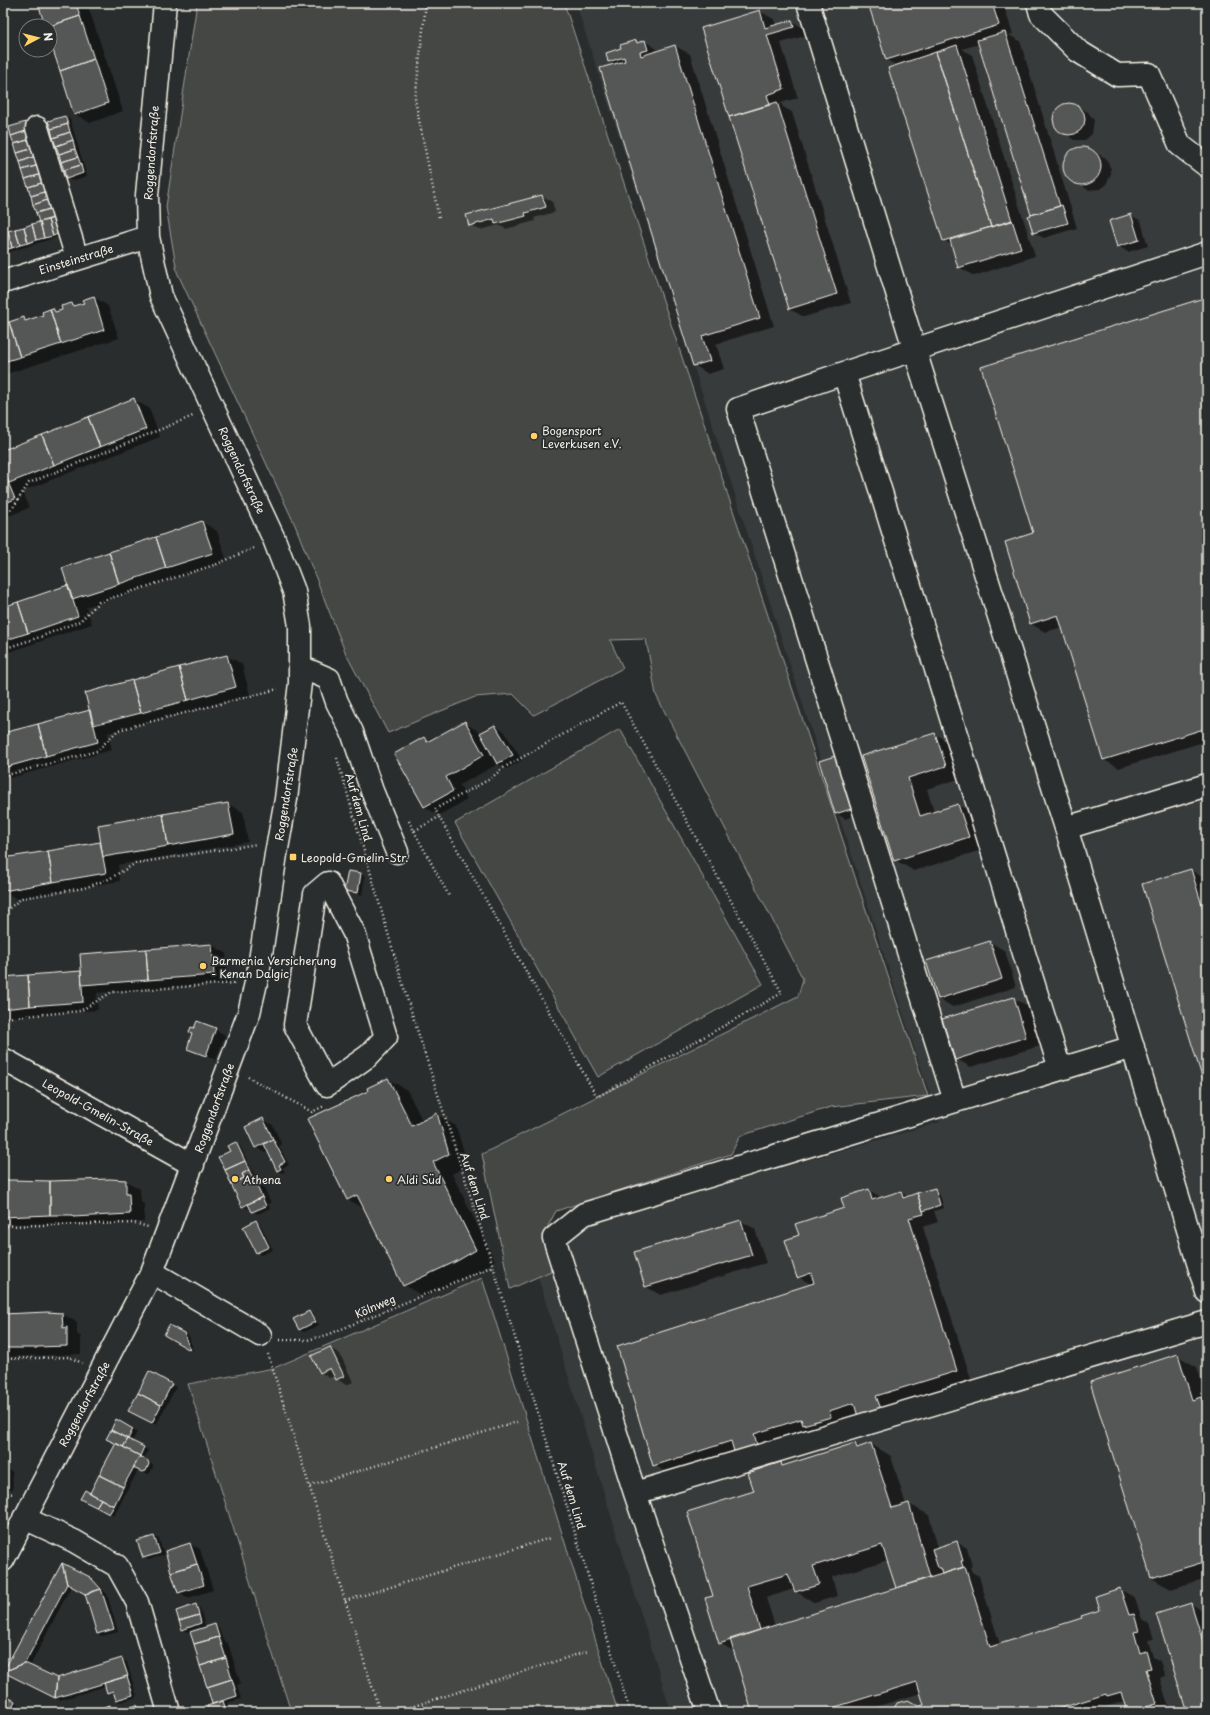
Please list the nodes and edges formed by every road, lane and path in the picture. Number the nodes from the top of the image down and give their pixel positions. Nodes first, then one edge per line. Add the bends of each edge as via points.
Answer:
1 (165, 3) edge
2 (426, 3) edge
3 (808, 3) edge
4 (1038, 3) edge
5 (37, 128) dead end
6 (1207, 166) edge
7 (439, 218) dead end
8 (148, 237) junction
9 (1207, 253) edge
10 (77, 258) junction
11 (3, 282) edge
12 (914, 348) junction
13 (844, 373) junction
14 (212, 409) junction
15 (3, 512) edge
16 (274, 539) junction
17 (3, 649) edge
18 (301, 675) junction
19 (336, 754) dead end
20 (3, 776) edge
21 (1207, 785) edge
22 (439, 817) junction
23 (1066, 828) junction
24 (388, 830) junction
25 (414, 831) junction
26 (278, 845) junction
27 (397, 852) dead end
28 (449, 896) dead end
29 (3, 913) edge
30 (256, 982) junction
31 (3, 1018) edge
32 (1133, 1047) junction
33 (3, 1059) edge
34 (230, 1068) junction
35 (1060, 1069) junction
36 (327, 1085) junction
37 (955, 1101) junction
38 (193, 1165) junction
39 (3, 1226) edge
40 (168, 1232) junction
41 (493, 1266) junction
42 (152, 1272) junction
43 (1207, 1292) edge
44 (1207, 1322) edge
45 (260, 1335) junction
46 (3, 1358) edge
47 (101, 1372) junction
48 (517, 1422) dead end
49 (310, 1486) junction
50 (635, 1493) junction
51 (24, 1518) junction
52 (550, 1538) dead end
53 (3, 1560) edge
54 (345, 1601) junction
55 (588, 1651) dead end
56 (170, 1712) edge
57 (380, 1712) edge
58 (395, 1712) edge
59 (630, 1712) edge
60 (709, 1712) edge

1 - 8 street, Roggendorfstraße via 147,195
2 - 7 path via 415,100
3 - 12 street
4 - 6 street via 1041,14 1078,51 1117,75 1149,74 1180,145
5 - 10 street
8 - 10 street, Einsteinstraße
8 - 14 street, Roggendorfstraße via 162,296
9 - 12 street
10 - 11 street, Einsteinstraße
12 - 13 street
12 - 23 street
13 - 35 street
13 - 37 street via 738,408
14 - 15 path via 29,483 12,509
14 - 16 street, Roggendorfstraße
16 - 17 path via 217,564 99,602 80,621
16 - 18 street, Roggendorfstraße via 294,591 300,626
18 - 20 path via 118,730 97,751
18 - 24 street via 329,679 352,732
18 - 26 street, Roggendorfstraße
19 - 41 path, Auf dem Lind via 406,995
21 - 23 street
22 - 22 path via 597,1097 782,993 621,702 435,809
22 - 25 path
23 - 32 street
24 - 25 path via 408,820
24 - 27 street
25 - 28 path
26 - 29 path via 250,844 136,863 109,879 84,888 22,898
26 - 30 street, Roggendorfstraße
30 - 31 path via 112,992 80,1011
30 - 34 street, Roggendorfstraße via 249,1013
32 - 35 street
32 - 43 street
33 - 38 street, Leopold-Gmelin-Straße
34 - 36 path via 312,1112 328,1104
34 - 38 street, Roggendorfstraße
35 - 37 street
36 - 36 street via 295,1025 315,894 328,883 354,933 386,1037 368,1056
37 - 50 street via 584,1214 554,1238
38 - 40 street, Roggendorfstraße
39 - 40 path via 134,1223
40 - 42 street, Roggendorfstraße
41 - 45 path, Kölnweg via 327,1335 307,1340 284,1341
41 - 59 path, Auf dem Lind
42 - 45 street
42 - 47 street, Roggendorfstraße
44 - 50 street
45 - 49 path via 274,1368
46 - 47 path via 69,1357
47 - 51 street, Roggendorfstraße
48 - 49 path
49 - 54 path
50 - 60 street
51 - 53 street, Roggendorfstraße
51 - 56 street via 74,1541 117,1566 137,1602
52 - 54 path
54 - 57 path
55 - 58 path

